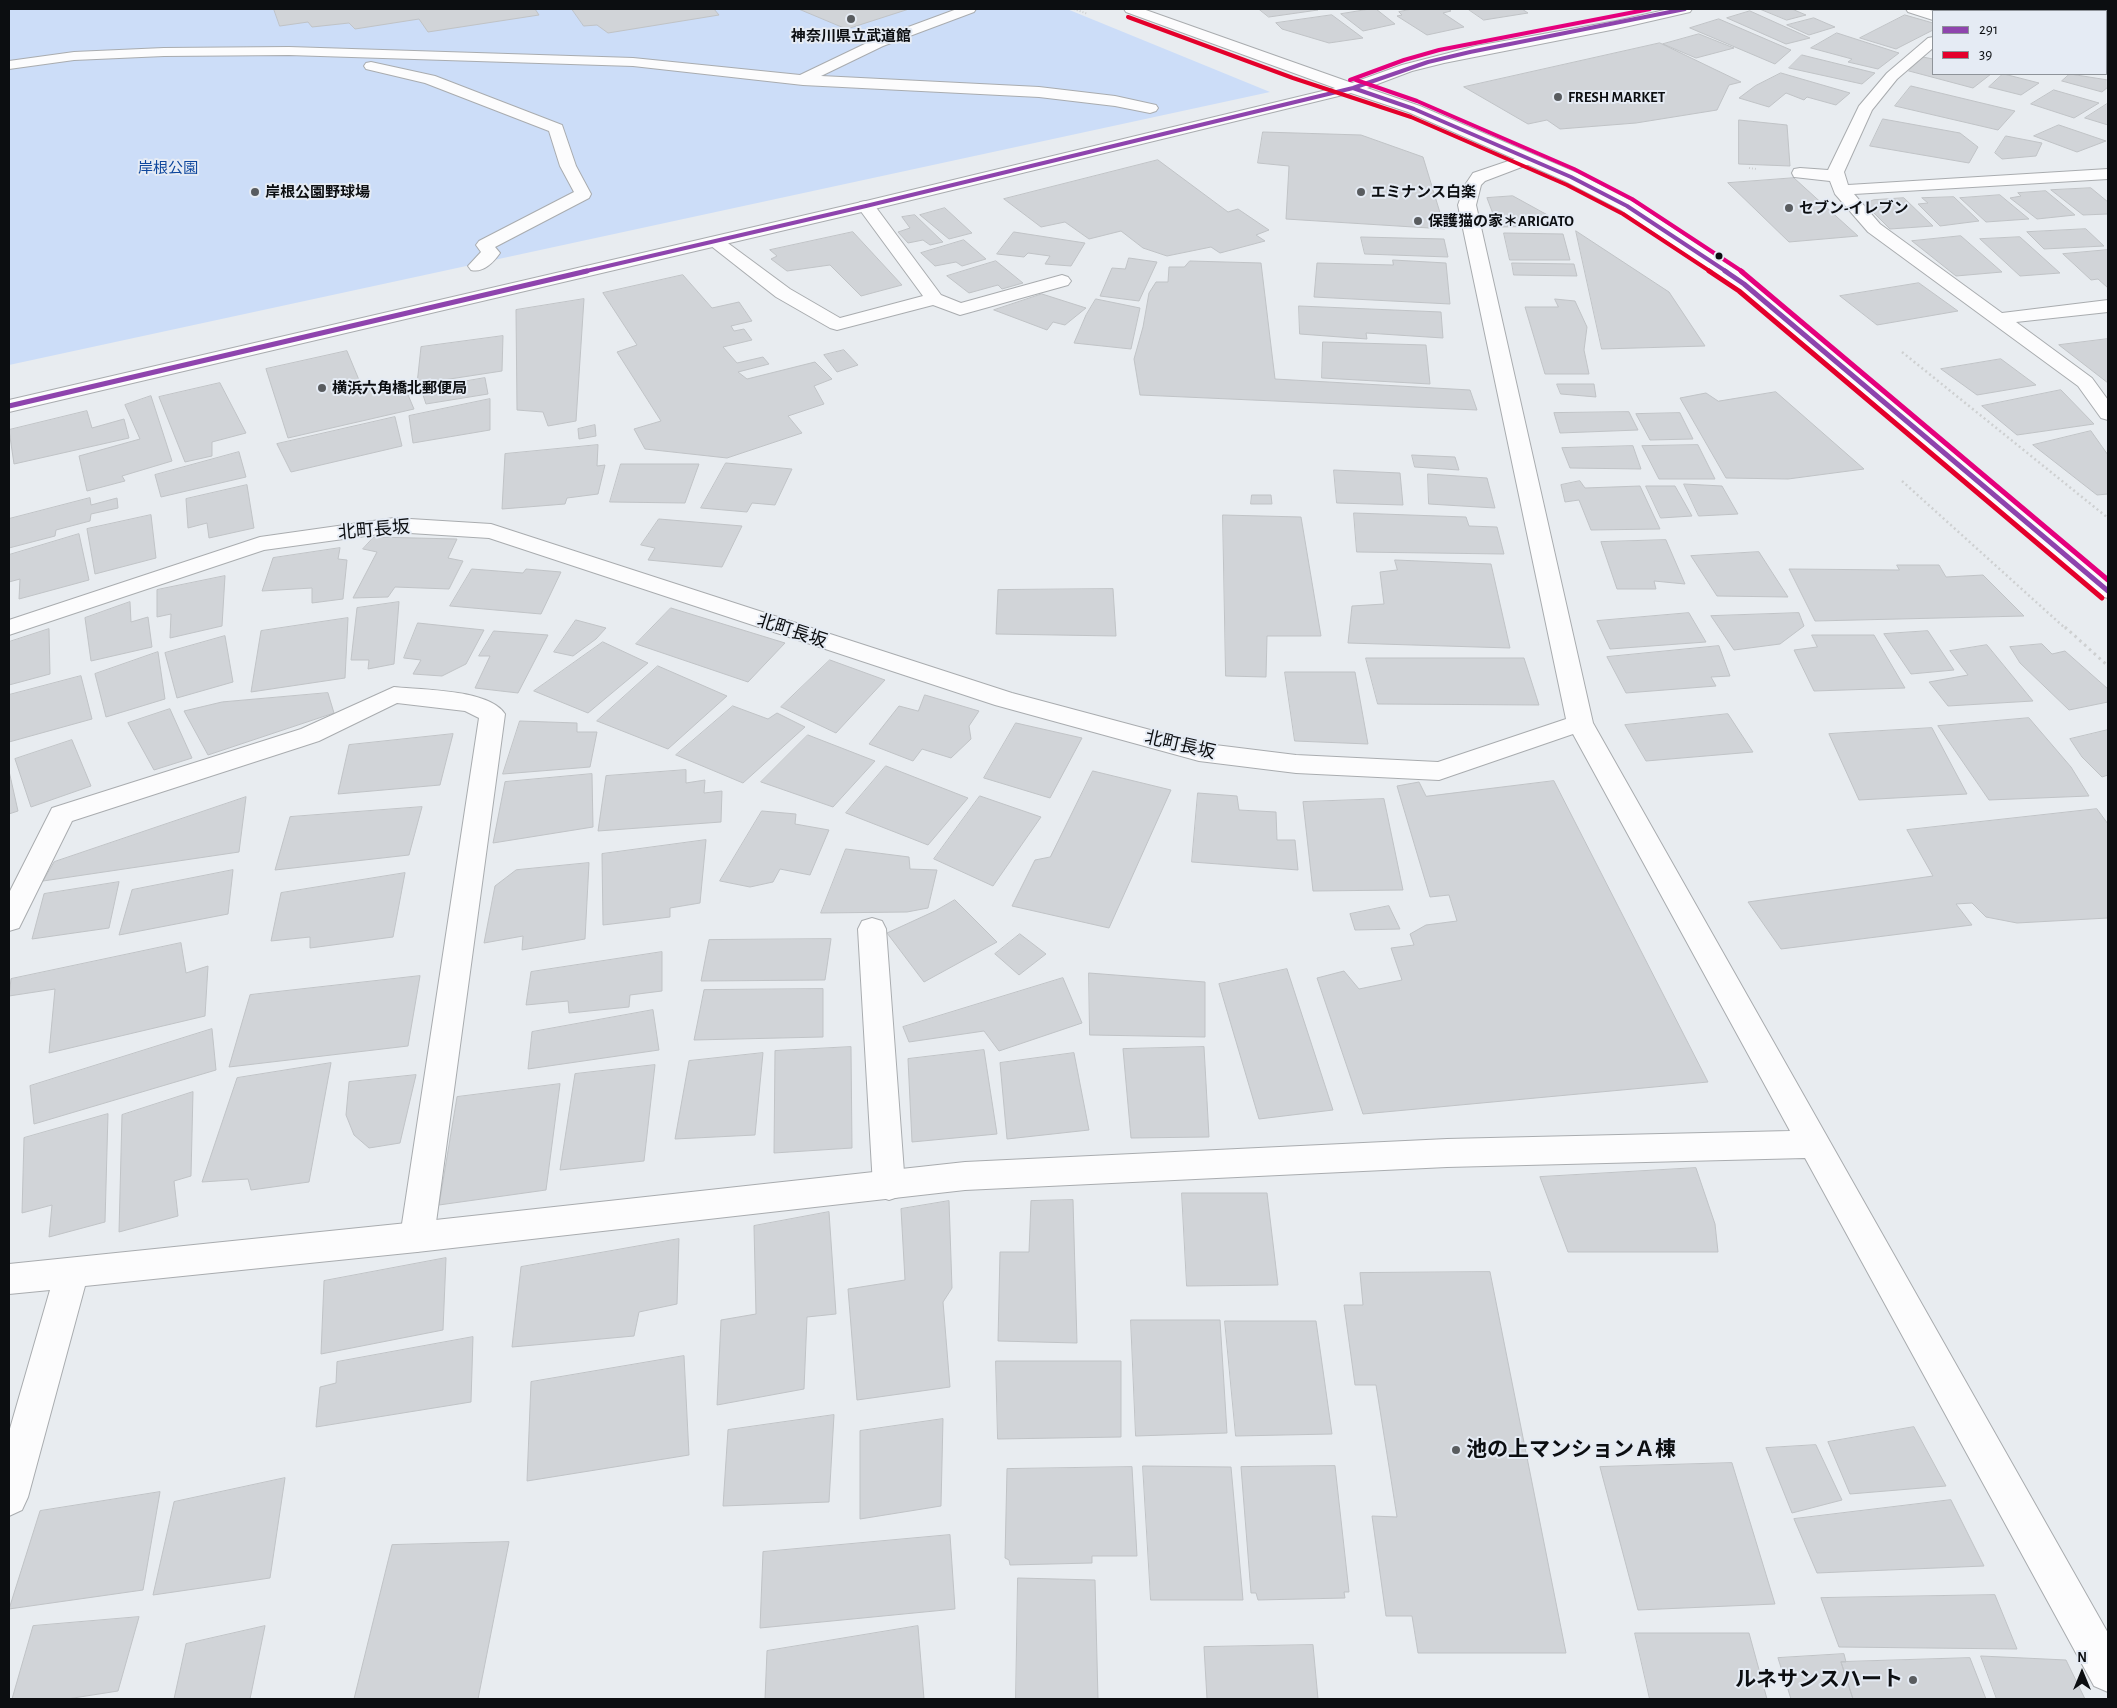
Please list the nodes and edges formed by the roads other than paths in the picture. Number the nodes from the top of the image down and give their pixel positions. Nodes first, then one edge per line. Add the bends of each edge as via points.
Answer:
1 (969, 9) edge
2 (1131, 9) edge
3 (1685, 9) edge
4 (1914, 9) edge
5 (1932, 16) edge
6 (1932, 42) edge
7 (358, 52) junction
8 (9, 64) edge
9 (803, 80) junction
10 (1354, 88) junction
11 (1150, 108) dead end
12 (1529, 159) junction
13 (1800, 172) dead end
14 (2108, 174) edge
15 (1839, 183) junction
16 (866, 206) junction
17 (714, 242) junction
18 (477, 266) dead end
19 (1062, 281) dead end
20 (934, 299) junction
21 (2108, 306) edge
22 (1997, 318) junction
23 (9, 406) edge
24 (2108, 414) edge
25 (2108, 592) edge
26 (9, 628) edge
27 (1580, 723) junction
28 (9, 920) edge
29 (872, 929) dead end
30 (1814, 1144) junction
31 (889, 1186) junction
32 (417, 1237) junction
33 (72, 1272) junction
34 (9, 1279) edge
35 (9, 1497) edge
36 (2108, 1672) edge

1 - 9 street via 878,43
2 - 10 street via 1224,45
3 - 10 street via 1407,68
4 - 5 street
6 - 15 street via 1892,76 1865,109 1836,172
7 - 8 street via 164,52 74,56
7 - 9 street via 633,62
7 - 18 street via 337,60 430,79 556,128 568,166 583,194 485,245 491,253
9 - 11 street via 1039,92
10 - 12 street via 1414,108
10 - 16 street
12 - 25 street via 1571,176 1628,206 1744,284
12 - 27 street via 1479,177 1467,205
13 - 15 street
14 - 15 street
15 - 22 street via 1874,228
16 - 17 street
16 - 20 street
17 - 20 street via 783,292 837,324
17 - 23 street
19 - 20 street via 960,310
21 - 22 street
22 - 24 street via 2085,382
26 - 27 street, 北町長坂 via 260,544 394,525 491,532 1004,700 1199,752 1296,764 1439,771
27 - 30 street
28 - 32 street via 62,814 310,735 394,695 470,703 492,714
29 - 31 street
30 - 31 street via 1437,1154 965,1176
30 - 36 street
31 - 32 street
32 - 33 street
33 - 34 street
33 - 35 street

